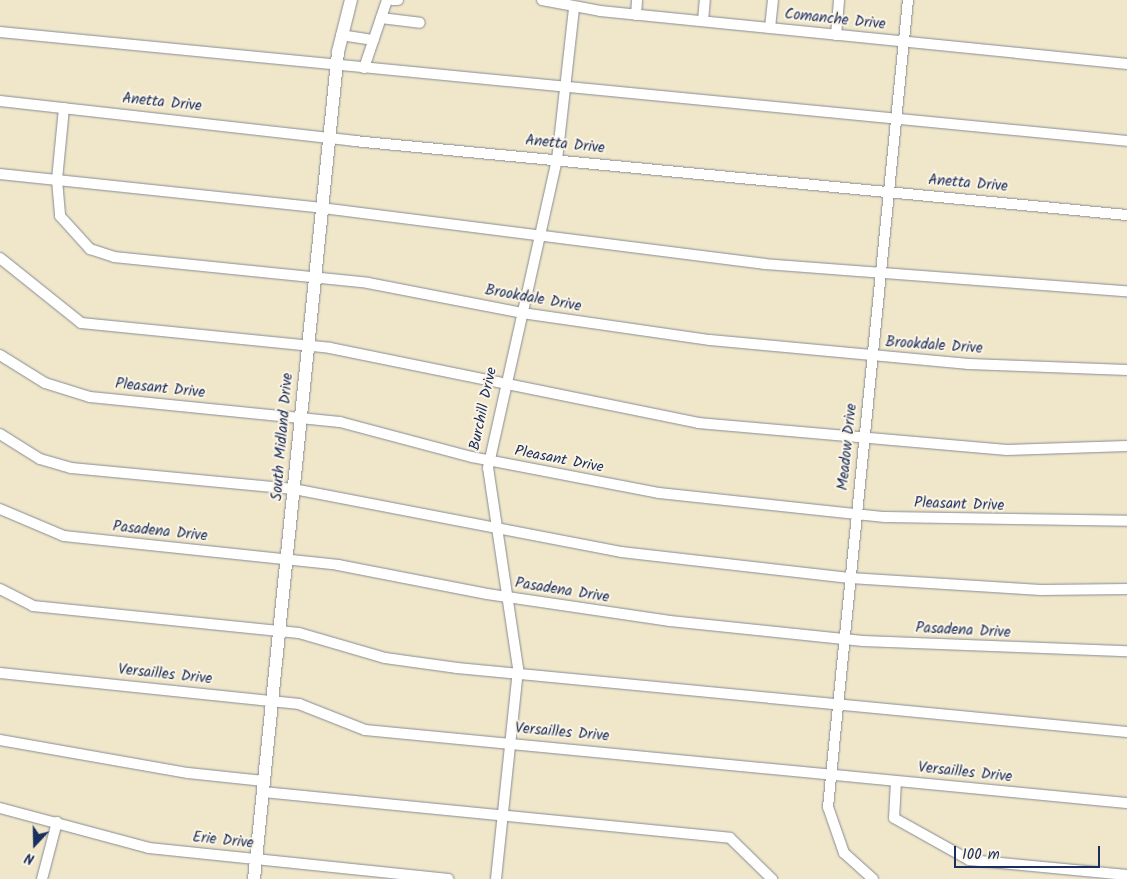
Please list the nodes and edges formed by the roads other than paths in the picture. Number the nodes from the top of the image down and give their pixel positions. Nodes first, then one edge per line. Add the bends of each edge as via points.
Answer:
1 (351, 0) edge
2 (387, 0) edge
3 (392, 0) edge
4 (398, 0) edge
5 (542, 0) edge
6 (637, 0) edge
7 (705, 0) edge
8 (773, 0) edge
9 (839, 0) edge
10 (908, 0) edge
11 (574, 8) junction
12 (636, 15) junction
13 (381, 18) junction
14 (703, 21) junction
15 (420, 23) dead end
16 (770, 28) junction
17 (0, 32) edge
18 (341, 35) junction
19 (836, 35) junction
20 (374, 40) junction
21 (904, 42) junction
22 (1127, 64) edge
23 (336, 66) junction
24 (364, 68) junction
25 (566, 86) junction
26 (0, 102) edge
27 (64, 108) junction
28 (896, 119) junction
29 (329, 137) junction
30 (1127, 141) edge
31 (557, 160) junction
32 (0, 174) edge
33 (56, 180) junction
34 (889, 192) junction
35 (322, 208) junction
36 (1127, 215) edge
37 (540, 235) junction
38 (0, 258) edge
39 (880, 275) junction
40 (315, 276) junction
41 (1127, 291) edge
42 (522, 313) junction
43 (308, 347) junction
44 (0, 355) edge
45 (872, 356) junction
46 (1127, 370) edge
47 (504, 385) junction
48 (301, 418) junction
49 (0, 434) edge
50 (864, 438) junction
51 (1127, 446) edge
52 (489, 460) junction
53 (294, 489) junction
54 (0, 510) edge
55 (856, 515) junction
56 (1127, 521) edge
57 (496, 526) junction
58 (287, 559) junction
59 (850, 578) junction
60 (0, 589) edge
61 (1127, 589) edge
62 (507, 597) junction
63 (280, 631) junction
64 (844, 640) junction
65 (1127, 651) edge
66 (0, 673) edge
67 (517, 673) junction
68 (272, 702) junction
69 (838, 704) junction
70 (1127, 732) edge
71 (0, 740) edge
72 (510, 744) junction
73 (831, 774) junction
74 (896, 781) junction
75 (264, 786) junction
76 (1127, 803) edge
77 (0, 808) edge
78 (503, 817) junction
79 (56, 822) junction
80 (256, 860) junction
81 (1127, 875) edge
82 (42, 879) edge
83 (254, 879) edge
84 (448, 879) edge
85 (496, 879) edge
86 (772, 879) edge
87 (872, 879) edge

1 - 18 main road, South Midland Drive
2 - 13 street
3 - 4 street
5 - 11 street, Comanche Drive
6 - 12 street
7 - 14 street
8 - 16 street
9 - 19 street
10 - 21 street, Meadow Drive
11 - 12 street, Comanche Drive
11 - 25 street, Burchill Drive
12 - 14 street, Comanche Drive
13 - 15 street
13 - 20 street
14 - 16 street, Comanche Drive
16 - 19 street, Comanche Drive
17 - 23 street
18 - 20 street
18 - 23 main road, South Midland Drive
19 - 21 street, Comanche Drive
20 - 24 street
21 - 22 street, Comanche Drive
21 - 28 street, Meadow Drive
23 - 24 street
23 - 29 main road, South Midland Drive
24 - 25 street
25 - 28 street
25 - 31 street, Burchill Drive
26 - 27 street, Anetta Drive
27 - 29 street, Anetta Drive
27 - 33 street, Brookdale Drive
28 - 30 street
28 - 34 street, Meadow Drive
29 - 31 street, Anetta Drive
29 - 35 main road, South Midland Drive
31 - 34 street, Anetta Drive
31 - 37 street, Burchill Drive
32 - 33 street
33 - 35 street
33 - 40 street, Brookdale Drive via 60,216 90,249 114,257
34 - 36 street, Anetta Drive
34 - 39 street, Meadow Drive
35 - 37 street
35 - 40 main road, South Midland Drive
37 - 39 street
37 - 42 street, Burchill Drive
38 - 43 street via 81,324
39 - 41 street
39 - 45 street, Meadow Drive
40 - 42 street, Brookdale Drive
40 - 43 main road, South Midland Drive
42 - 45 street, Brookdale Drive via 710,340
42 - 47 street, Burchill Drive
43 - 47 street via 330,348
43 - 48 main road, South Midland Drive
44 - 48 street, Pleasant Drive via 45,383 90,397
45 - 46 street, Brookdale Drive
45 - 50 street, Meadow Drive
47 - 50 street via 698,423
47 - 52 street, Burchill Drive
48 - 52 street, Pleasant Drive via 340,422
48 - 53 main road, South Midland Drive
49 - 53 street via 40,459 70,468
50 - 51 street via 1007,450
50 - 55 street, Meadow Drive
52 - 55 street, Pleasant Drive via 660,493
52 - 57 street, Burchill Drive
53 - 57 street
53 - 58 main road, South Midland Drive
54 - 58 street, Pasadena Drive via 64,536
55 - 56 street, Pleasant Drive via 1011,522
55 - 59 street, Meadow Drive
57 - 59 street via 621,552
57 - 62 street, Burchill Drive
58 - 62 street, Pasadena Drive
58 - 63 main road, South Midland Drive
59 - 61 street via 1041,590
59 - 64 street, Meadow Drive
60 - 63 street via 33,606
62 - 64 street, Pasadena Drive
62 - 67 street, Burchill Drive
63 - 67 street via 385,658
63 - 68 main road, South Midland Drive
64 - 65 street, Pasadena Drive
64 - 69 street, Meadow Drive
66 - 68 street, Versailles Drive
67 - 69 street
67 - 72 street, Burchill Drive
68 - 72 street, Versailles Drive via 304,705 355,728
68 - 75 main road, South Midland Drive
69 - 70 street
69 - 73 street, Meadow Drive
71 - 75 street
72 - 73 street, Versailles Drive
72 - 78 street, Burchill Drive
73 - 74 street, Versailles Drive
73 - 87 street, Meadow Drive via 828,807 834,834 847,858
74 - 76 street, Versailles Drive
74 - 81 street via 894,818 968,860
75 - 78 street
75 - 80 main road, South Midland Drive
77 - 79 street, Erie Drive
78 - 85 street, Burchill Drive
78 - 86 street via 730,838
79 - 80 street, Erie Drive via 149,848
79 - 82 street
80 - 83 main road, South Midland Drive
80 - 84 street, Erie Drive

